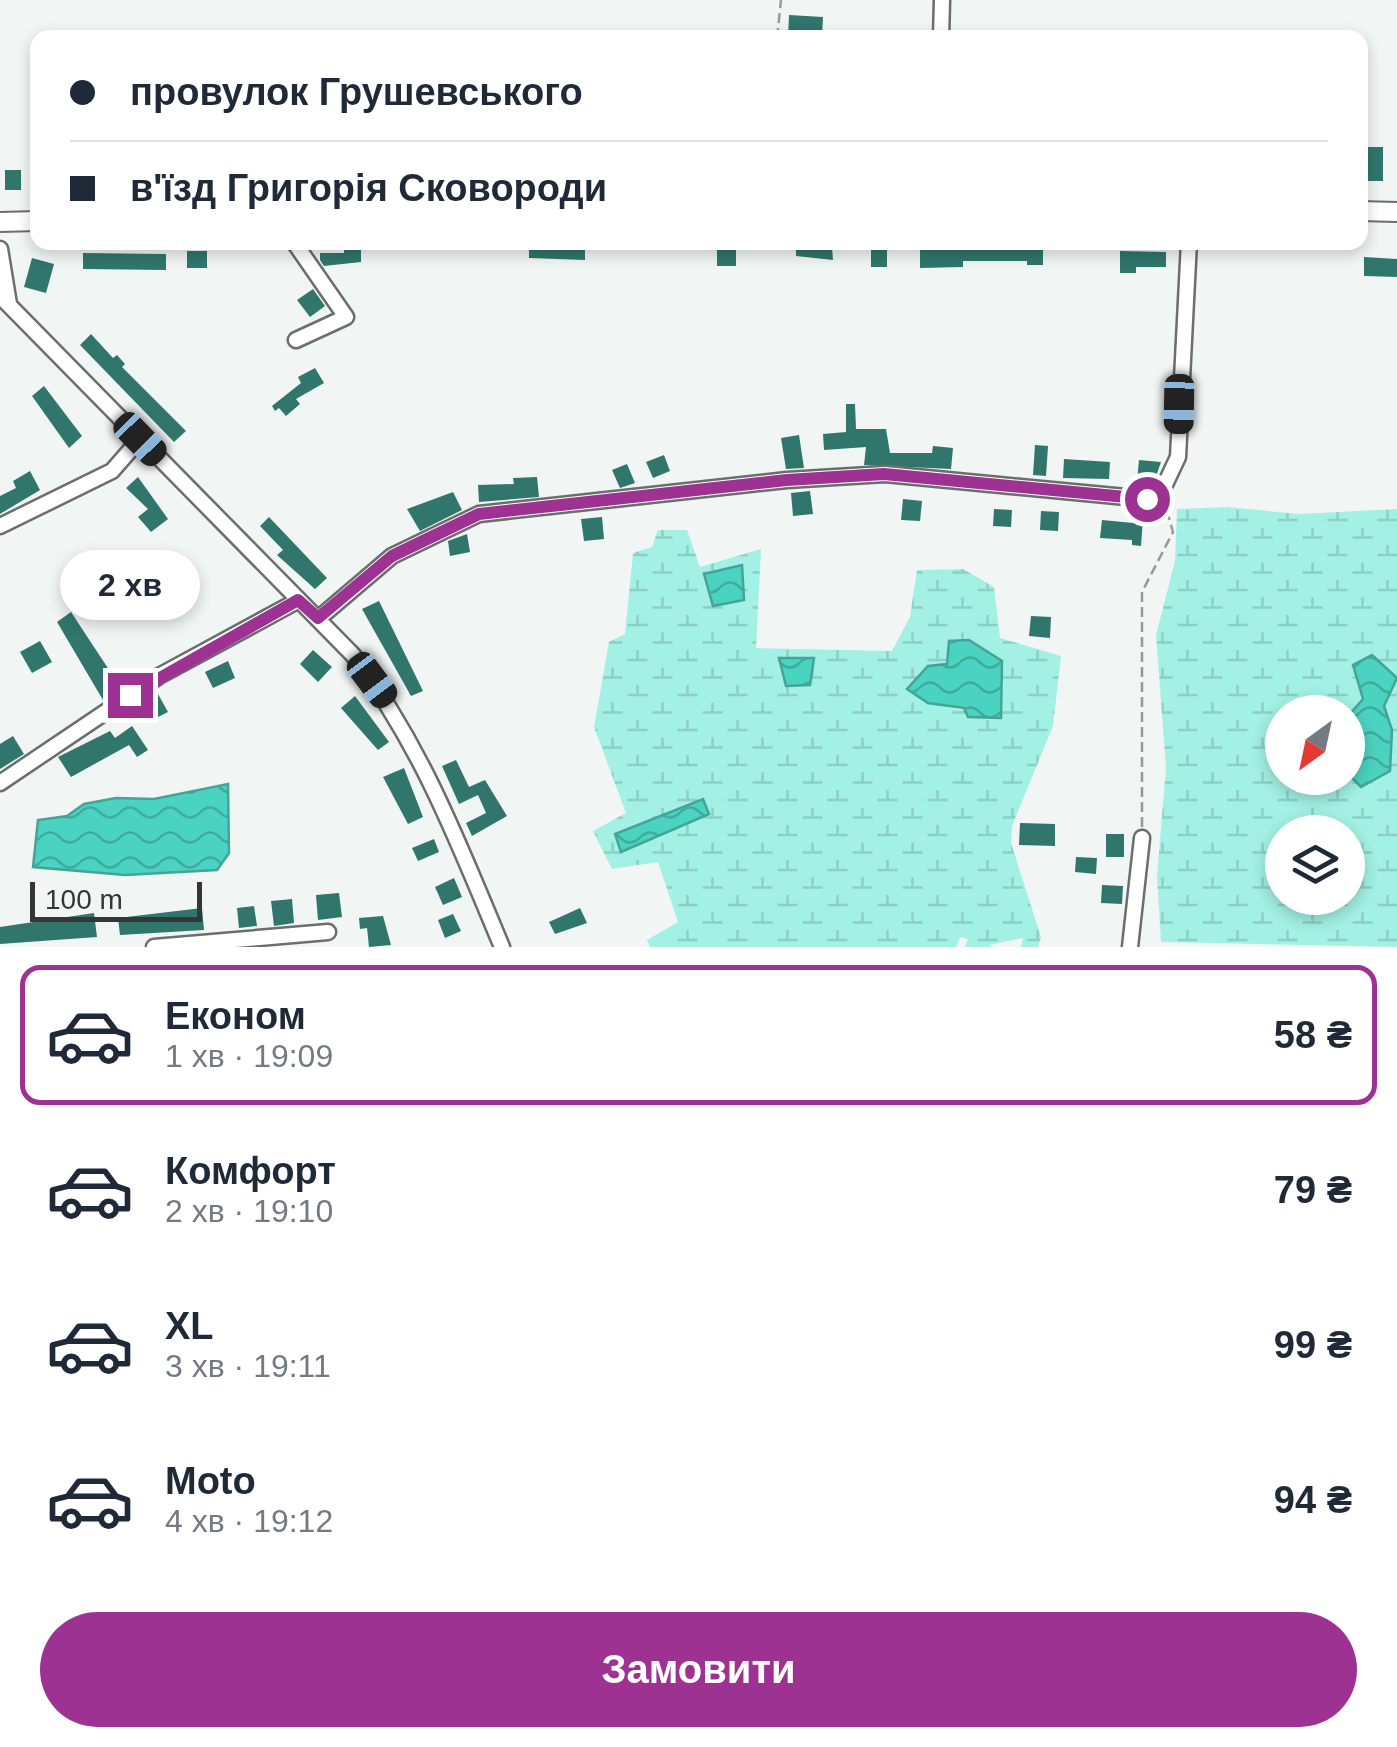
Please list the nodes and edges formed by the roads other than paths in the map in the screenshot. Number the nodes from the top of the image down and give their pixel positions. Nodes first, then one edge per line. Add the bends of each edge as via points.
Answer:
1 (942, 0) edge
2 (940, 30) edge
3 (1368, 211) edge
4 (1397, 212) edge
5 (30, 221) edge
6 (0, 222) edge
7 (0, 249) edge
8 (300, 250) edge
9 (1189, 250) edge
10 (5, 300) edge
11 (296, 340) dead end
12 (140, 439) junction
13 (0, 526) edge
14 (298, 600) junction
15 (318, 618) junction
16 (0, 783) edge
17 (1142, 838) road end
18 (328, 932) dead end
19 (154, 947) edge
20 (502, 947) edge
21 (1130, 947) edge

1 - 2 street
3 - 4 main road
5 - 6 main road
7 - 10 street
8 - 11 street via 346,317
9 - 15 street via 1178,457 1161,493 1147,499 884,474 479,514 392,556
10 - 12 street
12 - 13 street via 112,471
12 - 14 street
14 - 15 street
14 - 16 street via 159,676
15 - 20 street via 392,706 428,771
17 - 21 street
18 - 19 street

